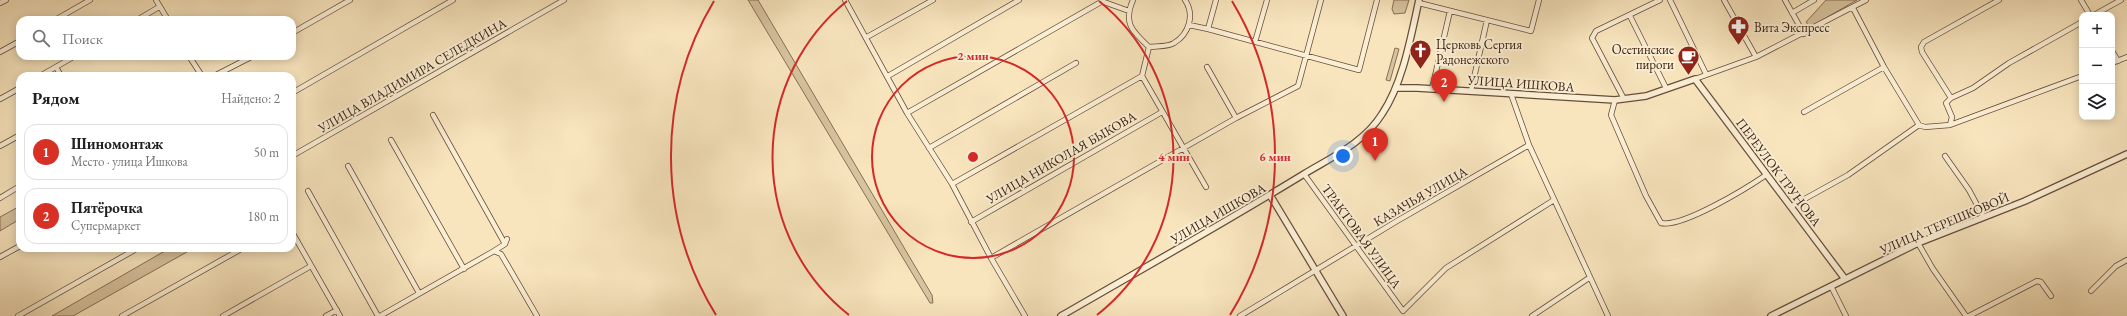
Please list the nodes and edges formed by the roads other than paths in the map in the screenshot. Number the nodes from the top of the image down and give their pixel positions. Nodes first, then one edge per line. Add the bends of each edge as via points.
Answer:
1 (6, 0) edge
2 (90, 0) edge
3 (156, 0) edge
4 (350, 0) edge
5 (453, 0) edge
6 (564, 0) edge
7 (845, 0) edge
8 (933, 0) edge
9 (1018, 0) edge
10 (1133, 0) edge
11 (1185, 0) edge
12 (1216, 0) edge
13 (1267, 0) edge
14 (1321, 0) edge
15 (1378, 0) edge
16 (1539, 0) edge
17 (1660, 0) edge
18 (1670, 0) edge
19 (1724, 0) edge
20 (1785, 0) edge
21 (1814, 0) edge
22 (1866, 0) edge
23 (1999, 0) edge
24 (2081, 0) edge
25 (2122, 0) edge
26 (1101, 1) edge
27 (1419, 2) edge
28 (0, 4) edge
29 (160, 7) junction
30 (1853, 8) junction
31 (1129, 11) junction
32 (1450, 11) junction
33 (2088, 12) edge
34 (2100, 12) edge
35 (1792, 13) junction
36 (62, 16) edge
37 (143, 16) edge
38 (166, 16) edge
39 (1630, 16) junction
40 (1487, 20) junction
41 (2079, 24) edge
42 (1189, 25) junction
43 (1208, 29) junction
44 (296, 32) edge
45 (1804, 34) junction
46 (867, 37) junction
47 (1255, 42) junction
48 (16, 43) edge
49 (1149, 47) junction
50 (0, 52) edge
51 (1306, 56) junction
52 (2115, 56) edge
53 (1756, 57) junction
54 (2127, 57) edge
55 (67, 60) edge
56 (192, 60) edge
57 (245, 60) edge
58 (2118, 61) junction
59 (2115, 62) edge
60 (1076, 63) dead end
61 (56, 67) junction
62 (1207, 67) dead end
63 (1884, 67) junction
64 (47, 72) edge
65 (59, 72) edge
66 (199, 72) edge
67 (222, 72) edge
68 (1706, 74) junction
69 (888, 76) junction
70 (1142, 76) junction
71 (2079, 77) edge
72 (1695, 79) junction
73 (1396, 88) junction
74 (1666, 88) junction
75 (1432, 89) junction
76 (16, 90) edge
77 (296, 91) edge
78 (1471, 91) junction
79 (1511, 94) junction
80 (1951, 98) junction
81 (0, 99) edge
82 (1624, 99) junction
83 (1615, 100) junction
84 (1162, 112) junction
85 (1804, 112) dead end
86 (908, 113) junction
87 (434, 115) dead end
88 (1236, 118) junction
89 (1919, 125) junction
90 (1950, 126) junction
91 (16, 137) edge
92 (391, 140) dead end
93 (0, 146) edge
94 (1529, 146) junction
95 (929, 148) junction
96 (1183, 149) junction
97 (296, 154) edge
98 (2127, 154) edge
99 (1945, 156) dead end
100 (348, 166) dead end
101 (1304, 174) junction
102 (1766, 175) junction
103 (952, 184) junction
104 (1206, 187) dead end
105 (16, 188) edge
106 (308, 191) dead end
107 (1270, 196) junction
108 (0, 198) edge
109 (1554, 200) junction
110 (1792, 206) junction
111 (1983, 216) junction
112 (971, 222) junction
113 (296, 239) edge
114 (1918, 243) junction
115 (1356, 246) junction
116 (16, 248) edge
117 (494, 251) junction
118 (131, 252) edge
119 (236, 252) edge
120 (0, 257) edge
121 (991, 258) junction
122 (2127, 260) edge
123 (312, 266) junction
124 (464, 268) junction
125 (1315, 271) junction
126 (1589, 278) junction
127 (1845, 279) junction
128 (1831, 286) junction
129 (2091, 291) dead end
130 (419, 293) junction
131 (2052, 296) dead end
132 (337, 310) junction
133 (18, 316) edge
134 (122, 316) edge
135 (223, 316) edge
136 (326, 316) edge
137 (340, 316) edge
138 (379, 316) edge
139 (537, 316) edge
140 (1025, 316) edge
141 (1061, 316) edge
142 (1240, 316) edge
143 (1343, 316) edge
144 (1532, 316) edge
145 (1608, 316) edge
146 (1771, 316) edge
147 (1846, 316) edge
148 (1966, 316) edge
149 (1969, 316) edge

1 - 28 street
2 - 36 street
3 - 29 street
4 - 44 street
5 - 77 street
6 - 97 street, УЛИЦА ВЛАДИМИРА СЕЛЕДКИНА
7 - 46 street
8 - 46 street
9 - 69 street
10 - 31 street
11 - 42 street via 1190,14
12 - 43 street
13 - 47 street
14 - 51 street
15 - 51 street via 1359,70
16 - 40 street via 1531,31
17 - 39 street
18 - 68 street
19 - 53 street
20 - 35 street
21 - 35 street
22 - 30 street, УЛИЦА ИШКОВА
23 - 80 street via 1924,42 1921,47
24 - 33 street
25 - 34 street
26 - 31 street
26 - 86 street
27 - 32 street
27 - 73 street
29 - 37 street
29 - 38 street
30 - 45 street, УЛИЦА ИШКОВА
30 - 63 street
31 - 49 street via 1129,25
32 - 40 street
32 - 75 street
35 - 45 street
39 - 74 street
39 - 82 street via 1596,31 1592,38
40 - 78 street
41 - 80 street via 2009,63 1973,88
42 - 43 street
42 - 49 street via 1182,37 1173,44
43 - 47 street
45 - 53 street, УЛИЦА ИШКОВА
46 - 69 street
47 - 51 street
48 - 50 street
49 - 70 street
51 - 88 street via 1298,86
52 - 58 street
53 - 68 street, УЛИЦА ИШКОВА
54 - 58 street
55 - 61 street
56 - 66 street
57 - 67 street
58 - 59 street
60 - 95 street
61 - 64 street
61 - 65 street
62 - 88 street
63 - 85 street
63 - 89 street
68 - 72 street, УЛИЦА ИШКОВА
69 - 86 street
70 - 84 street
70 - 103 street
71 - 90 street
72 - 74 street, УЛИЦА ИШКОВА
72 - 102 street, ПЕРЕУЛОК ТРУНОВА
73 - 75 street, УЛИЦА ИШКОВА
73 - 101 street, УЛИЦА ИШКОВА via 1370,131
74 - 82 street, УЛИЦА ИШКОВА via 1646,96
75 - 78 street, УЛИЦА ИШКОВА
76 - 81 street
78 - 79 street, УЛИЦА ИШКОВА
79 - 83 street, УЛИЦА ИШКОВА
79 - 94 street
80 - 90 street via 1946,103 1952,117
82 - 83 street, УЛИЦА ИШКОВА
83 - 102 street via 1611,115 1660,223 1665,224 1690,216 1721,202
84 - 96 street
84 - 112 street, УЛИЦА НИКОЛАЯ БЫКОВА
86 - 95 street
87 - 117 street via 506,242
88 - 96 street
89 - 90 street
89 - 110 street via 1848,175
91 - 93 street
92 - 124 street
94 - 109 street
94 - 115 street, КАЗАЧЬЯ УЛИЦА
95 - 103 street
96 - 104 street
96 - 121 street
98 - 111 street, УЛИЦА ТЕРЕШКОВОЙ via 2041,194
99 - 111 street via 1969,190
100 - 130 street
101 - 107 street, УЛИЦА ИШКОВА
101 - 115 street, ТРАКТОВАЯ УЛИЦА
102 - 110 street, ПЕРЕУЛОК ТРУНОВА
103 - 112 street
105 - 108 street
106 - 138 street
107 - 125 street
107 - 141 street, УЛИЦА ИШКОВА
109 - 115 street, ТРАКТОВАЯ УЛИЦА via 1446,268 1403,311
109 - 126 street
110 - 127 street, ПЕРЕУЛОК ТРУНОВА
111 - 114 street, УЛИЦА ТЕРЕШКОВОЙ
112 - 121 street
113 - 123 street
114 - 127 street, УЛИЦА ТЕРЕШКОВОЙ
114 - 148 street
115 - 125 street, КАЗАЧЬЯ УЛИЦА
116 - 120 street
117 - 124 street
117 - 139 street via 502,254
118 - 133 street
119 - 134 street
121 - 140 street
122 - 129 street via 2116,266
123 - 132 street
123 - 135 street
124 - 130 street
125 - 142 street, КАЗАЧЬЯ УЛИЦА
125 - 143 street
126 - 144 street
126 - 145 street
127 - 128 street, УЛИЦА ТЕРЕШКОВОЙ
128 - 146 street, УЛИЦА ТЕРЕШКОВОЙ
128 - 147 street
130 - 138 street
131 - 149 street via 2041,282 2037,281
132 - 136 street
132 - 137 street

